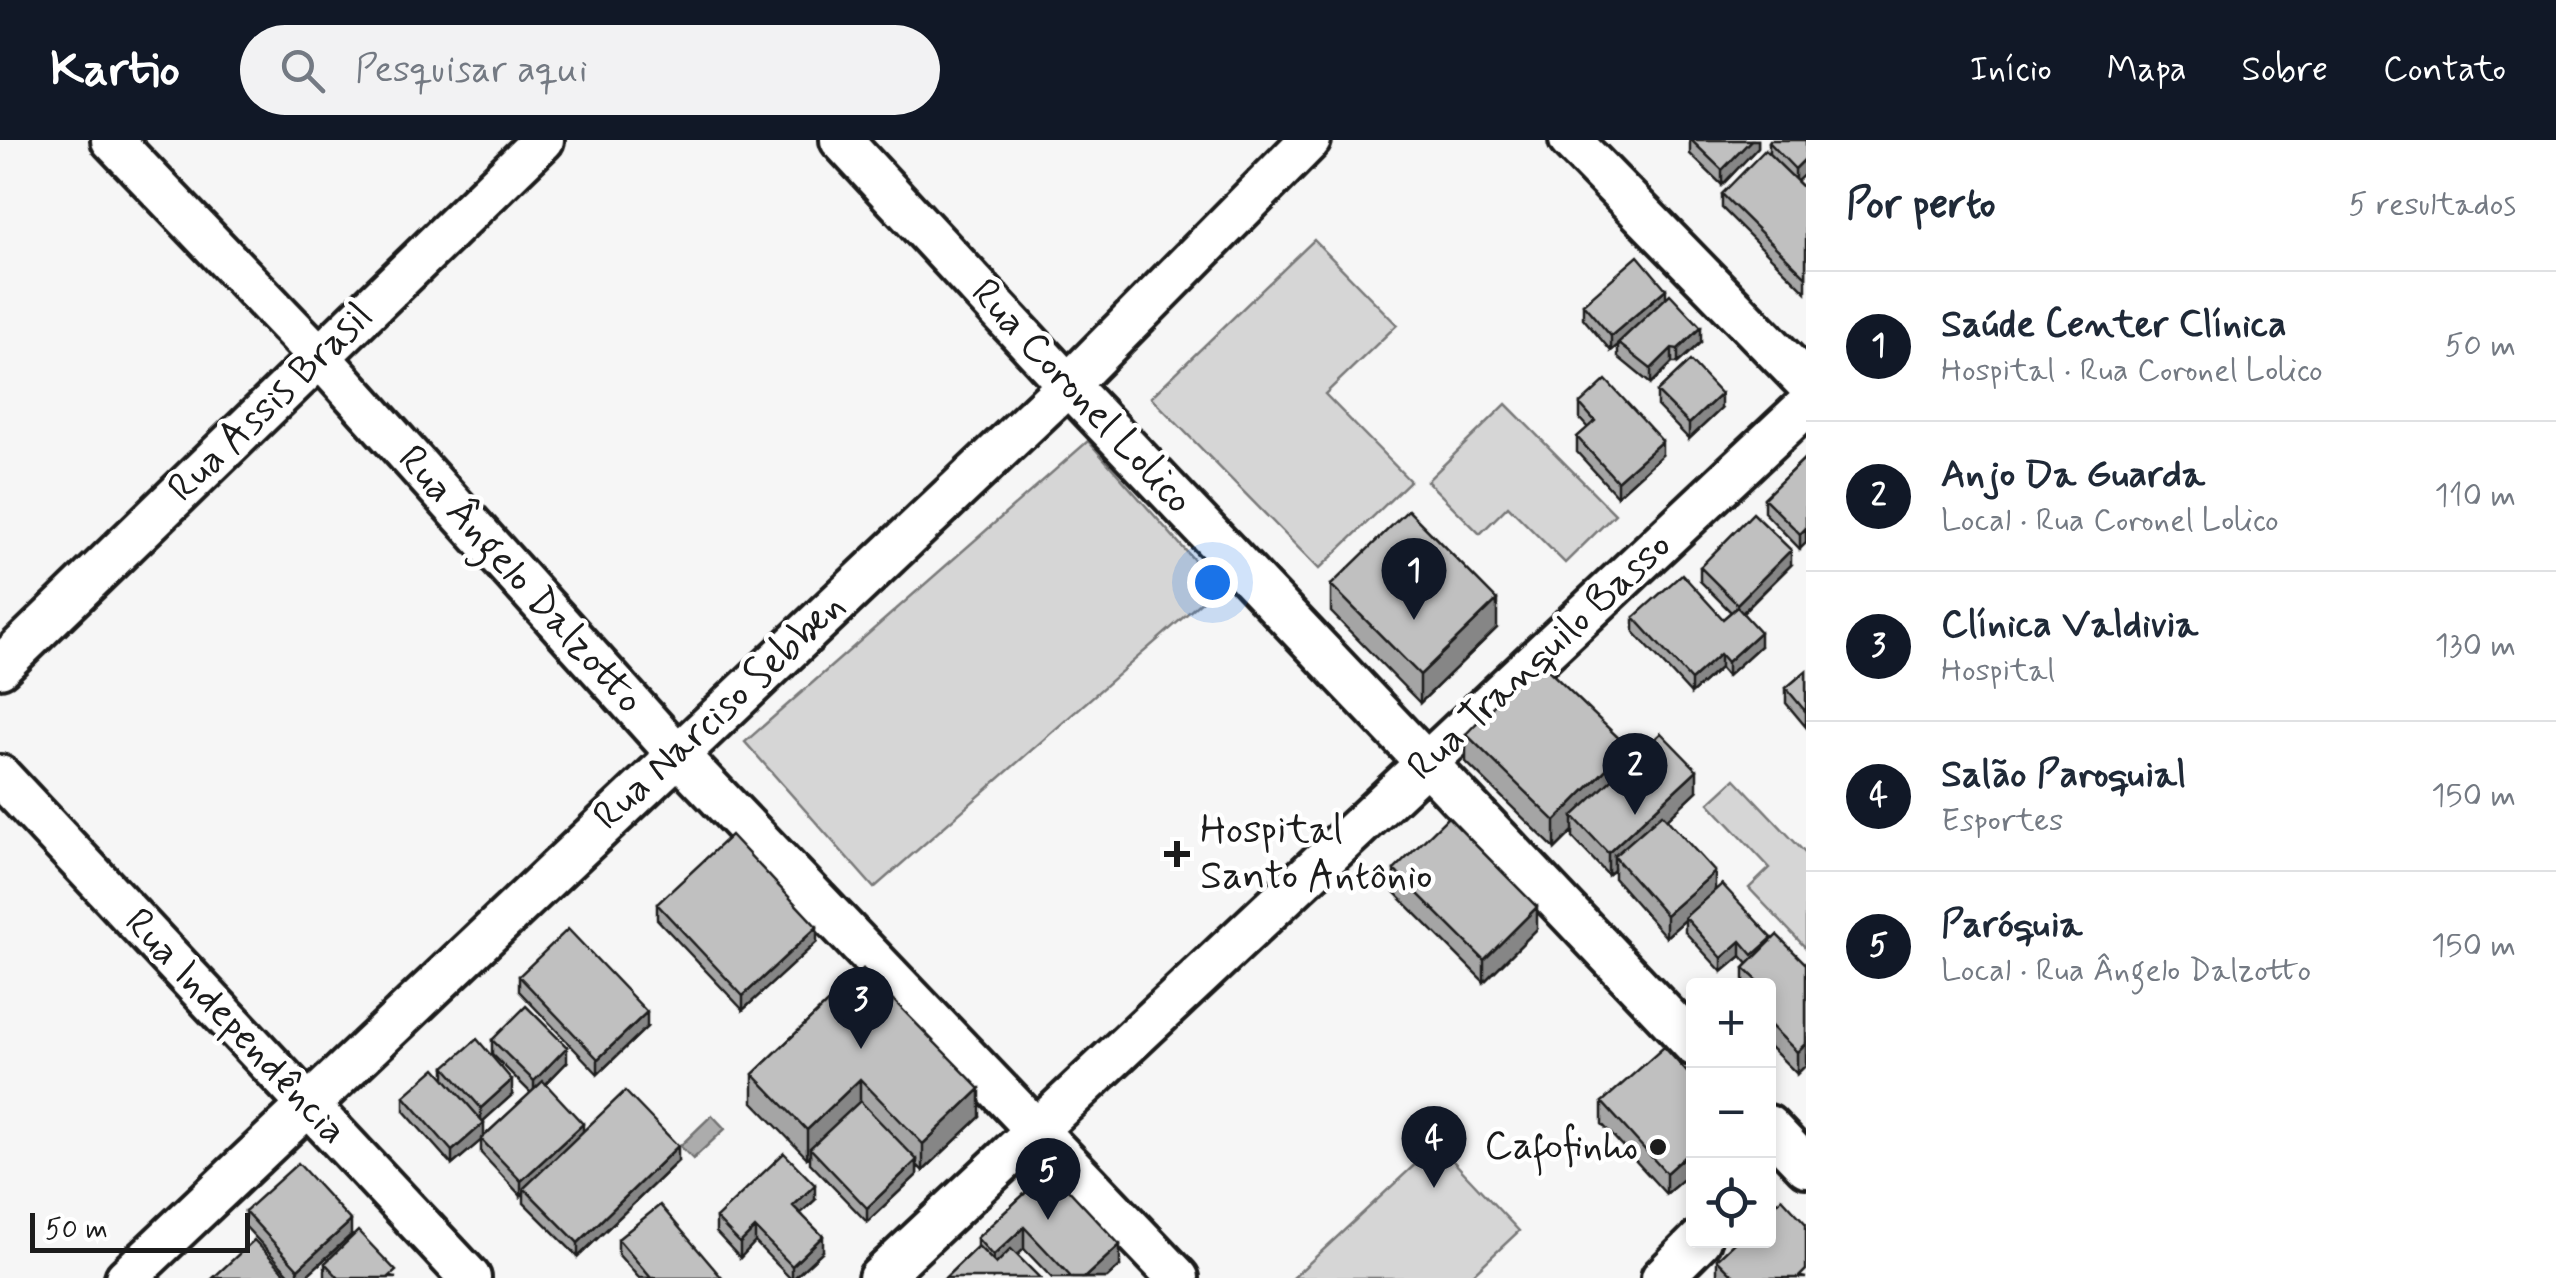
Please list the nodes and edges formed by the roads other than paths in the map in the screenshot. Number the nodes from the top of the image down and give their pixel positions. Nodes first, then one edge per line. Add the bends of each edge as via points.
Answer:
1 (112, 140) edge
2 (543, 140) edge
3 (840, 140) edge
4 (1310, 140) edge
5 (1570, 140) edge
6 (319, 356) junction
7 (1806, 382) edge
8 (1068, 385) junction
9 (1806, 406) edge
10 (0, 668) edge
11 (676, 754) junction
12 (1428, 762) junction
13 (0, 776) edge
14 (1686, 1037) edge
15 (308, 1103) junction
16 (1035, 1130) junction
17 (1692, 1248) edge
18 (126, 1278) edge
19 (470, 1278) edge
20 (879, 1278) edge
21 (1178, 1278) edge
22 (1662, 1278) edge

1 - 6 street, Rua Ângelo Dalzotto
2 - 6 street, Rua Assis Brasil
3 - 8 street, Rua Coronel Lolico
4 - 8 street, Rua Narciso Sebben
5 - 7 street
6 - 10 street, Rua Assis Brasil
6 - 11 street, Rua Ângelo Dalzotto
8 - 11 street, Rua Narciso Sebben
8 - 12 street, Rua Coronel Lolico
9 - 12 street, Rua Tranquilo Basso
11 - 15 street, Rua Narciso Sebben
11 - 16 street, Rua Ângelo Dalzotto
12 - 14 street, Rua Coronel Lolico
12 - 16 street, Rua Tranquilo Basso
13 - 15 street, Rua Independência
15 - 18 street, Rua Narciso Sebben
15 - 19 street, Rua Independência
16 - 20 street, Rua Tranquilo Basso
16 - 21 street, Rua Ângelo Dalzotto
17 - 22 street

